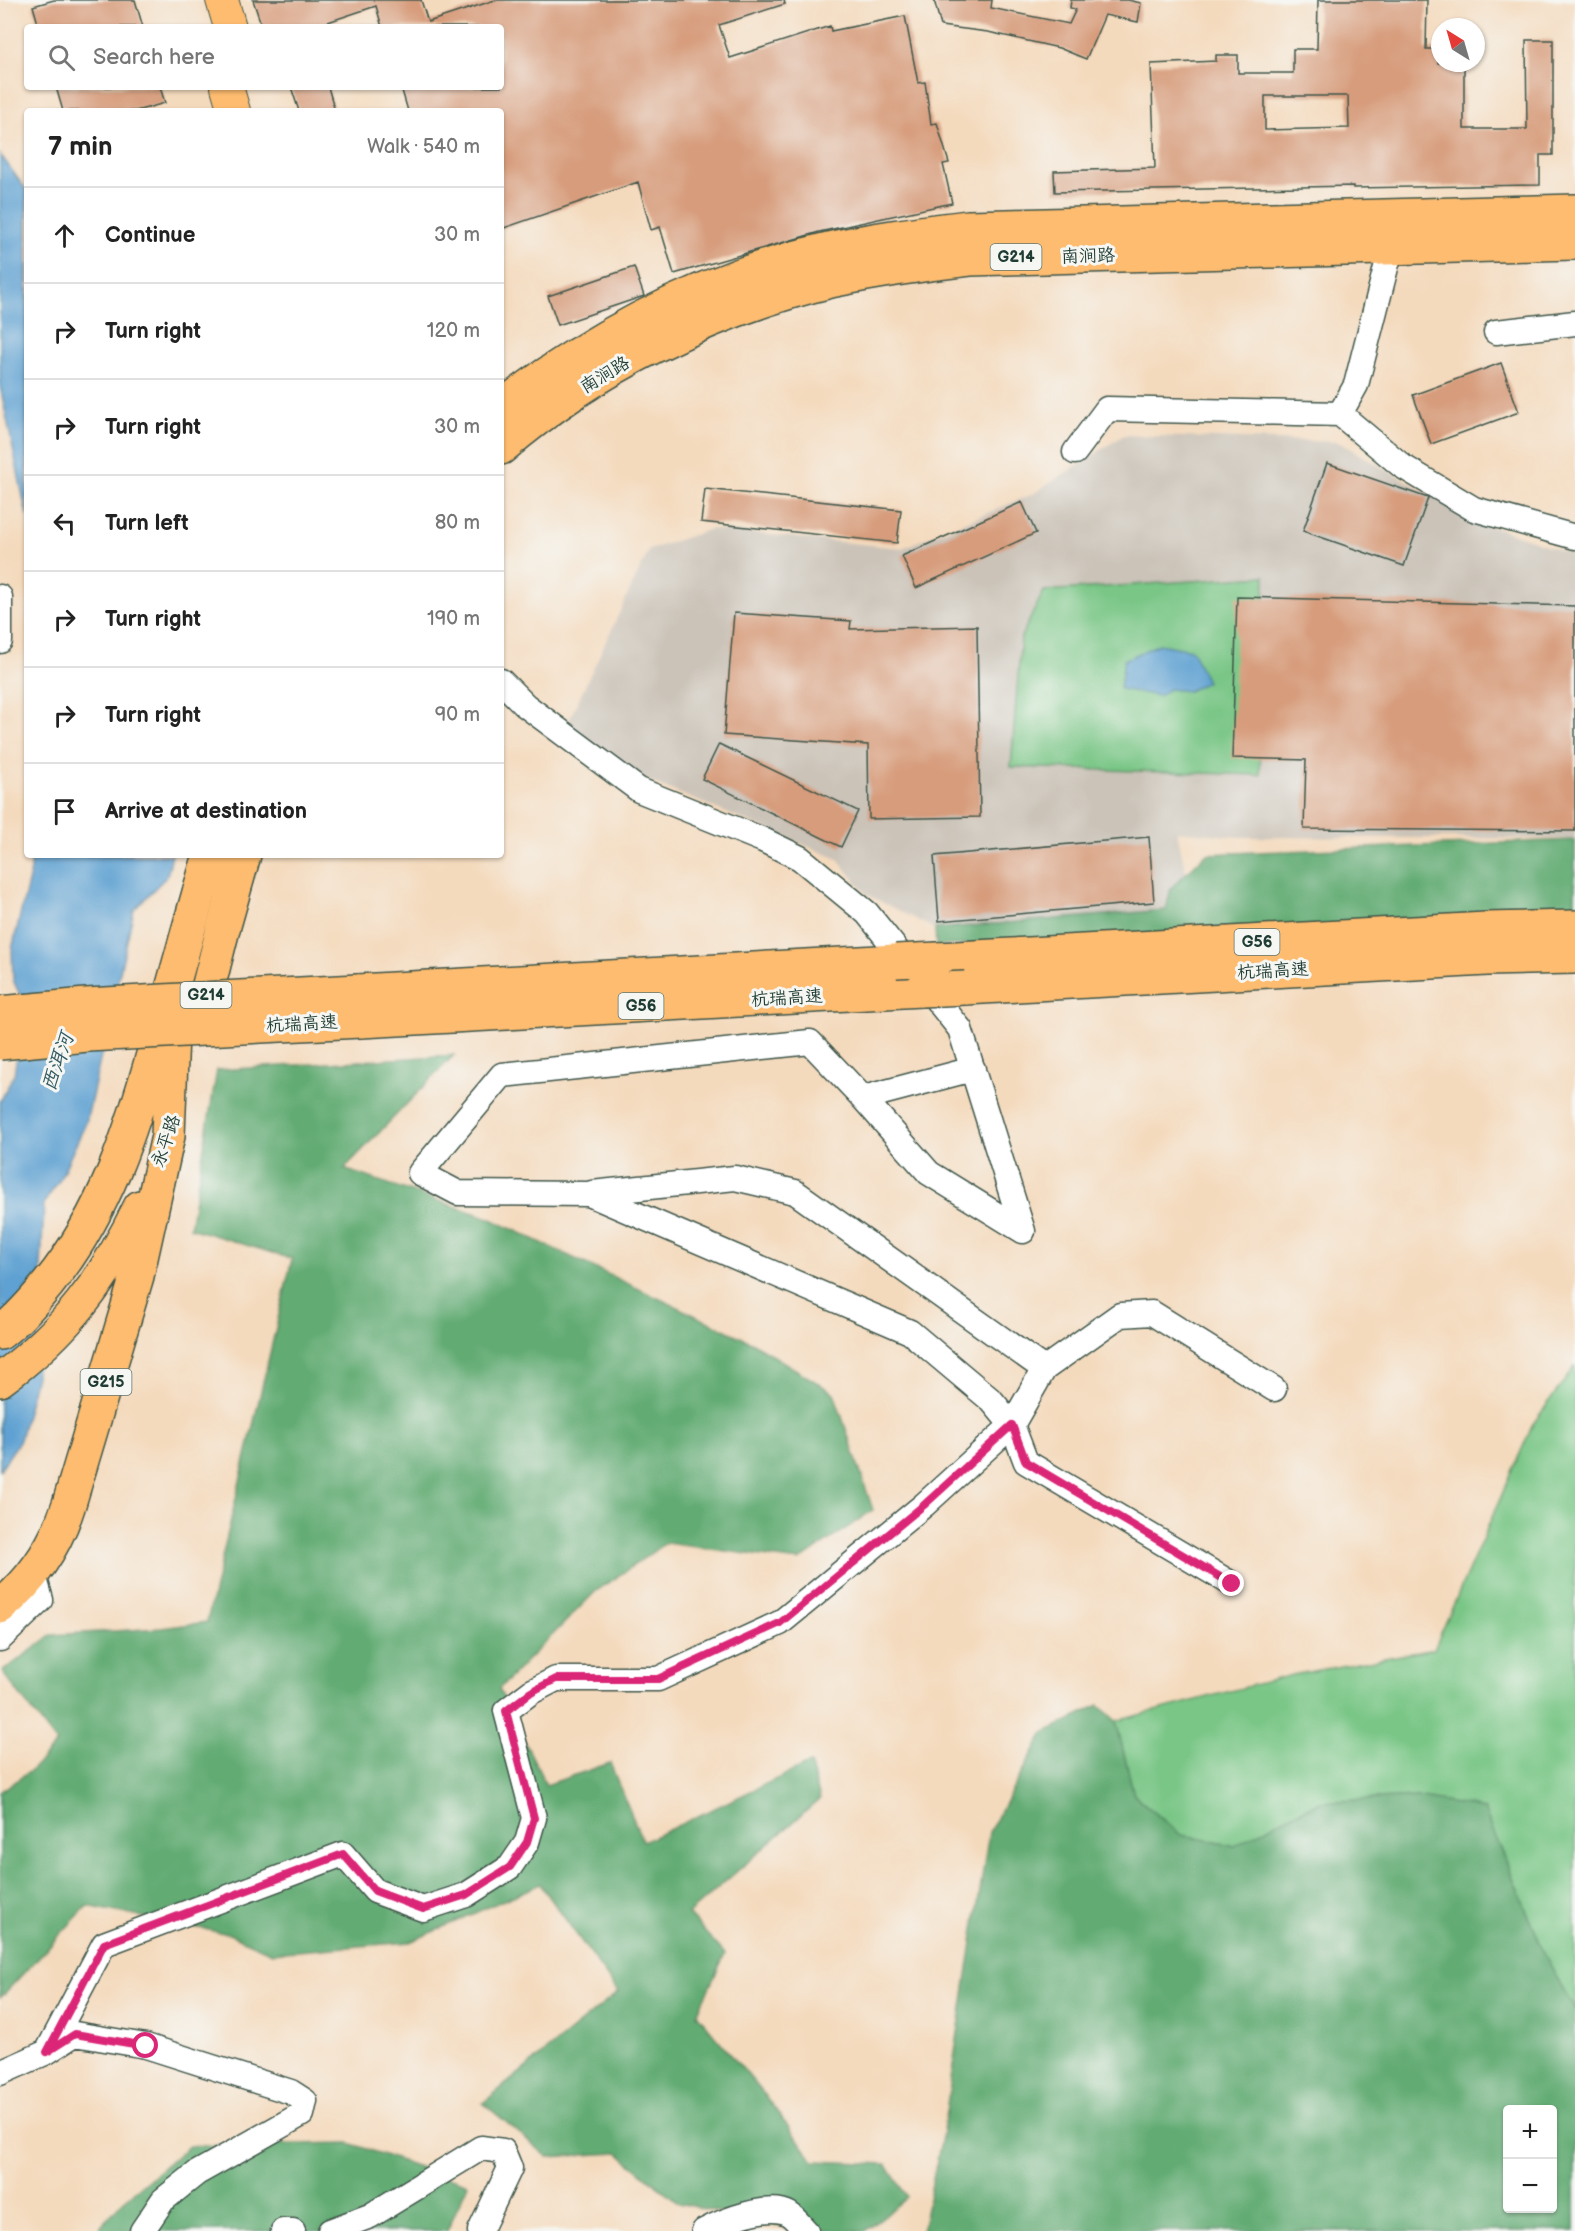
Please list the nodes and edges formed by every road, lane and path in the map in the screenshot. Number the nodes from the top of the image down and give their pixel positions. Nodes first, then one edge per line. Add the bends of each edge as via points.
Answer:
1 (201, 0) edge
2 (222, 0) edge
3 (208, 24) edge
4 (229, 24) edge
5 (228, 90) edge
6 (249, 90) edge
7 (233, 108) edge
8 (254, 108) edge
9 (1575, 211) edge
10 (1575, 243) edge
11 (1391, 248) junction
12 (1575, 323) edge
13 (1496, 332) dead end
14 (504, 405) edge
15 (1340, 414) junction
16 (504, 446) edge
17 (1075, 452) dead end
18 (1575, 537) edge
19 (0, 597) edge
20 (0, 641) edge
21 (504, 684) edge
22 (209, 858) edge
23 (243, 858) edge
24 (1575, 927) edge
25 (1575, 957) edge
26 (174, 983) junction
27 (359, 1006) junction
28 (0, 1013) edge
29 (0, 1044) edge
30 (973, 1069) junction
31 (863, 1098) junction
32 (168, 1136) junction
33 (589, 1194) junction
34 (0, 1333) edge
35 (1044, 1369) junction
36 (0, 1380) edge
37 (1274, 1389) dead end
38 (1012, 1425) junction
39 (33, 1575) junction
40 (1232, 1584) dead end
41 (0, 1607) edge
42 (0, 1638) edge
43 (47, 2052) junction
44 (0, 2073) edge
45 (142, 2231) edge
46 (283, 2231) edge
47 (293, 2231) edge
48 (330, 2231) edge
49 (480, 2231) edge
50 (704, 2231) edge
51 (806, 2231) edge

1 - 3 main road
2 - 4 main road
5 - 7 main road
6 - 8 main road
9 - 14 highway, 南涧路 / G214 via 968,227 868,241 776,263 688,296 605,337
10 - 11 highway, 南涧路 / G214
11 - 15 street via 1356,385
11 - 16 highway, 南涧路 / G214 via 970,259 829,282 742,308 660,344 583,387
12 - 13 street
15 - 17 street via 1107,409
15 - 18 street via 1402,466 1474,509
19 - 20 street
21 - 30 street via 525,705 639,790 800,858 867,913 960,1029
22 - 26 highway, 永平路 / G214
23 - 32 highway, 永平路 / G214
24 - 27 highway, 杭瑞高速 / G56, bridge via 896,961
25 - 27 highway, 杭瑞高速 / G56, bridge via 921,990
26 - 32 highway
26 - 34 highway, 永平路 / G214 via 133,1123 90,1224 63,1266
27 - 28 highway, 杭瑞高速 / G56, bridge via 98,1005
27 - 29 highway, 杭瑞高速 / G56, bridge
30 - 31 street
30 - 31 street via 1023,1231 929,1173
31 - 33 street via 810,1042 502,1075 420,1173 458,1192
32 - 36 highway, 永平路 / G214 via 148,1191 95,1288 63,1327
32 - 39 highway, G215 via 137,1276 69,1504 58,1535
33 - 35 street via 735,1178 795,1192
33 - 38 street via 910,1332 992,1401
35 - 37 street via 1120,1315 1152,1313
35 - 38 street
38 - 40 street via 1026,1462
38 - 43 street via 924,1505 780,1623 658,1679 556,1679 506,1711 534,1818 527,1842 510,1867 501,1873 466,1895 423,1909 375,1891 343,1854 104,1944
39 - 41 highway, G215
39 - 42 street via 41,1600
43 - 44 street
43 - 45 street via 75,2034 103,2037 291,2092 305,2101 302,2114 197,2174 163,2200
46 - 47 street
48 - 49 street via 370,2216 481,2148 503,2151 510,2168
50 - 51 street via 768,2209 788,2214

